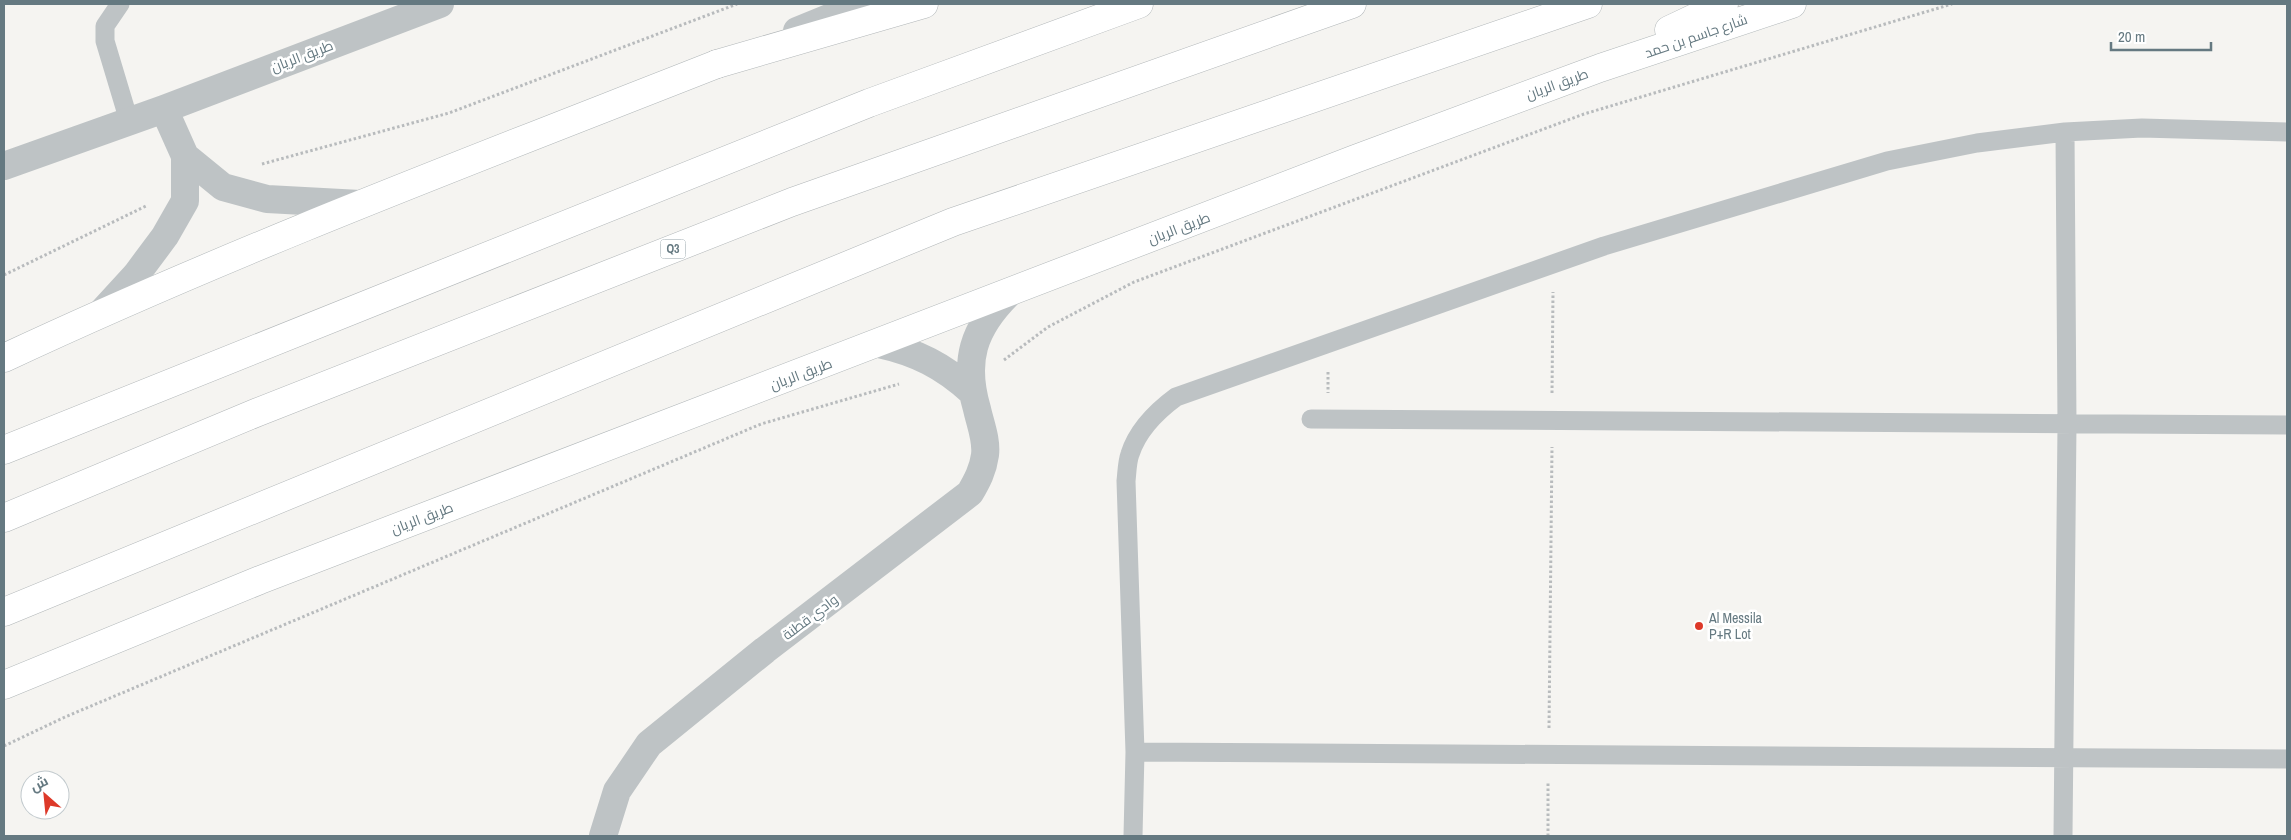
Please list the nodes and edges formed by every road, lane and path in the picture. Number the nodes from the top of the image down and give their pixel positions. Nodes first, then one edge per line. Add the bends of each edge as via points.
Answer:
1 (120, 4) edge
2 (440, 4) edge
3 (737, 4) edge
4 (862, 4) edge
5 (924, 4) edge
6 (1139, 4) edge
7 (1352, 4) edge
8 (1588, 4) edge
9 (1724, 4) edge
10 (1792, 4) edge
11 (717, 64) junction
12 (1600, 68) junction
13 (164, 109) junction
14 (129, 121) junction
15 (2065, 132) junction
16 (2287, 132) edge
17 (185, 156) junction
18 (258, 165) dead end
19 (4, 166) edge
20 (185, 187) junction
21 (360, 204) junction
22 (4, 275) edge
23 (1561, 288) dead end
24 (1552, 290) junction
25 (1543, 293) dead end
26 (1008, 294) junction
27 (103, 311) junction
28 (879, 344) junction
29 (4, 358) edge
30 (1328, 369) dead end
31 (1321, 371) dead end
32 (972, 392) junction
33 (1311, 419) dead end
34 (1552, 420) junction
35 (2067, 424) junction
36 (2287, 426) edge
37 (4, 450) edge
38 (4, 518) edge
39 (4, 612) edge
40 (4, 685) edge
41 (1135, 752) junction
42 (1549, 754) junction
43 (2063, 758) junction
44 (2287, 759) edge
45 (603, 836) edge
46 (1133, 836) edge
47 (1548, 836) edge
48 (2063, 836) edge

1 - 14 lane via 105,26 105,41
2 - 13 street, طريق الريان
3 - 18 path via 449,113
4 - 11 street
5 - 11 main road
6 - 37 main road via 869,103
7 - 38 main road, Q3 via 792,202 258,412
8 - 39 main road via 953,222
9 - 12 main road via 1670,29
10 - 12 main road, شارع جاسم بن حمد
11 - 21 main road
12 - 26 main road, طريق الريان
13 - 14 street, طريق الريان
13 - 17 street
14 - 19 street, طريق الريان
15 - 16 lane via 2142,128
15 - 35 lane
15 - 41 lane via 1977,143 1896,159 1794,188 1604,246 1176,397 1155,412 1140,434 1130,454 1126,481
17 - 20 street
17 - 21 street via 223,188 266,198
20 - 22 path
20 - 27 street via 185,202 165,236
21 - 27 main road
23 - 24 path
24 - 25 path
24 - 34 path
26 - 28 main road, طريق الريان
26 - 32 street, وادي قطنة via 980,328 970,370
27 - 29 main road
28 - 32 street via 938,365
28 - 40 main road, طريق الريان via 269,577
30 - 31 path
32 - 45 street, وادي قطنة via 986,452 981,474 970,494 649,744 618,791
33 - 34 lane
34 - 35 lane
34 - 42 path
35 - 36 lane
35 - 43 lane
41 - 42 lane
41 - 46 lane
42 - 43 lane
42 - 47 path
43 - 44 lane
43 - 48 lane

